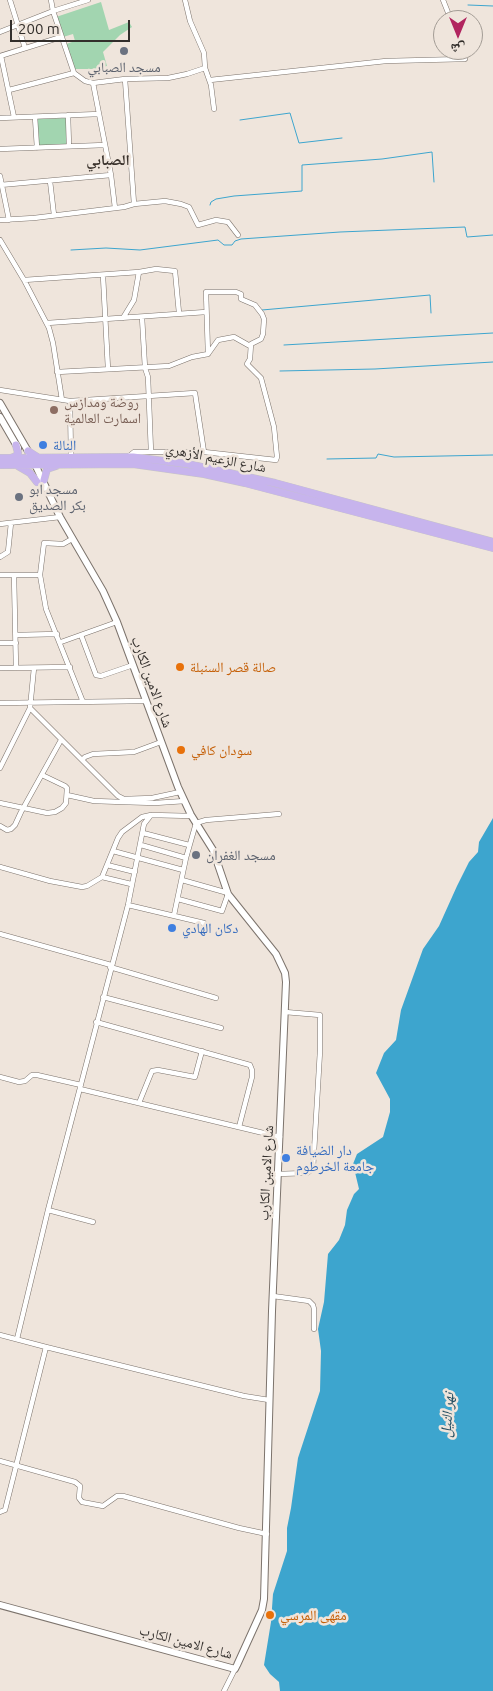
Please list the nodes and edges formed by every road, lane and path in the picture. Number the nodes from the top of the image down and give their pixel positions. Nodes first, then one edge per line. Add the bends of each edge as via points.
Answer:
1 (10, 0) edge
2 (51, 0) edge
3 (88, 0) edge
4 (185, 0) edge
5 (53, 11) junction
6 (18, 26) junction
7 (0, 32) edge
8 (61, 37) junction
9 (25, 48) junction
10 (1, 56) edge
11 (433, 60) edge
12 (206, 68) junction
13 (74, 73) junction
14 (125, 79) junction
15 (210, 80) junction
16 (93, 83) junction
17 (9, 90) junction
18 (214, 109) dead end
19 (99, 114) junction
20 (68, 116) junction
21 (14, 117) junction
22 (35, 117) junction
23 (0, 118) edge
24 (105, 145) junction
25 (69, 146) junction
26 (37, 148) junction
27 (0, 149) edge
28 (110, 175) junction
29 (0, 176) edge
30 (50, 181) junction
31 (1, 185) edge
32 (134, 204) junction
33 (115, 208) junction
34 (54, 215) junction
35 (0, 220) edge
36 (9, 220) junction
37 (238, 235) dead end
38 (0, 240) edge
39 (139, 272) junction
40 (104, 276) junction
41 (24, 280) junction
42 (206, 312) junction
43 (179, 313) junction
44 (142, 317) junction
45 (123, 318) junction
46 (105, 320) junction
47 (47, 324) junction
48 (250, 346) junction
49 (208, 354) junction
50 (108, 368) junction
51 (145, 368) junction
52 (57, 372) junction
53 (0, 390) edge
54 (148, 397) junction
55 (62, 400) junction
56 (70, 401) junction
57 (0, 404) edge
58 (0, 417) edge
59 (16, 445) junction
60 (150, 452) junction
61 (204, 452) junction
62 (128, 457) junction
63 (0, 458) edge
64 (9, 458) junction
65 (71, 458) junction
66 (29, 459) junction
67 (15, 464) junction
68 (63, 464) junction
69 (0, 465) edge
70 (41, 481) junction
71 (60, 517) junction
72 (11, 523) junction
73 (0, 524) edge
74 (421, 526) junction
75 (72, 539) junction
76 (493, 542) edge
77 (493, 548) edge
78 (0, 556) edge
79 (0, 575) edge
80 (14, 575) junction
81 (40, 575) junction
82 (117, 622) junction
83 (57, 634) junction
84 (81, 634) junction
85 (16, 635) junction
86 (61, 642) junction
87 (0, 643) edge
88 (16, 643) junction
89 (133, 666) junction
90 (70, 667) junction
91 (0, 668) edge
92 (16, 668) junction
93 (34, 668) junction
94 (146, 701) junction
95 (83, 702) junction
96 (0, 703) edge
97 (31, 706) junction
98 (61, 740) junction
99 (161, 742) junction
100 (82, 760) junction
101 (0, 768) edge
102 (42, 775) junction
103 (180, 792) junction
104 (67, 795) junction
105 (185, 801) junction
106 (0, 803) edge
107 (24, 808) junction
108 (279, 814) dead end
109 (150, 815) junction
110 (192, 816) junction
111 (196, 823) junction
112 (0, 826) edge
113 (143, 833) junction
114 (141, 845) junction
115 (189, 846) junction
116 (113, 851) junction
117 (138, 858) junction
118 (186, 858) junction
119 (107, 865) junction
120 (0, 867) edge
121 (183, 870) junction
122 (135, 872) junction
123 (102, 877) junction
124 (182, 880) junction
125 (131, 884) junction
126 (228, 893) junction
127 (178, 899) junction
128 (128, 905) junction
129 (174, 915) junction
130 (204, 923) dead end
131 (0, 934) edge
132 (111, 966) junction
133 (102, 997) junction
134 (216, 998) dead end
135 (286, 1012) junction
136 (96, 1022) junction
137 (221, 1028) dead end
138 (202, 1051) junction
139 (0, 1077) edge
140 (81, 1087) junction
141 (139, 1104) junction
142 (239, 1127) junction
143 (280, 1137) junction
144 (278, 1174) junction
145 (48, 1210) junction
146 (93, 1222) dead end
147 (273, 1296) junction
148 (314, 1329) dead end
149 (0, 1335) edge
150 (17, 1339) junction
151 (46, 1347) junction
152 (269, 1400) junction
153 (0, 1461) edge
154 (16, 1465) junction
155 (0, 1512) edge
156 (267, 1534) junction
157 (0, 1605) edge
158 (234, 1669) junction
159 (224, 1691) edge

1 - 6 street
2 - 5 street
3 - 5 street
4 - 12 street via 204,53
5 - 6 street
5 - 8 street
6 - 7 street
6 - 9 street
8 - 9 street
8 - 13 street
9 - 10 street
10 - 17 street
11 - 15 street via 386,61
12 - 14 street via 168,78
12 - 15 street
13 - 16 street
13 - 17 street
14 - 16 street
14 - 32 street
15 - 18 street
16 - 19 street
17 - 21 street
19 - 20 street
19 - 24 street
20 - 22 street
20 - 25 street
21 - 22 street
21 - 23 street
22 - 26 street
24 - 25 street
24 - 28 street
25 - 26 street
26 - 27 street
28 - 30 street
28 - 33 street
29 - 31 street
30 - 31 street
30 - 34 street
31 - 36 street
32 - 33 street
32 - 37 street via 165,201 181,204 191,210 196,224 224,221
33 - 34 street
34 - 36 street
35 - 36 street
38 - 41 street
39 - 40 street
39 - 43 street via 156,269 174,271
39 - 45 street via 134,300
40 - 41 street
40 - 46 street
41 - 47 street
42 - 43 street
42 - 48 street via 206,292 236,292 241,299 255,305 262,314 264,330 261,339
42 - 49 street
43 - 44 street
44 - 45 street
44 - 51 street
45 - 46 street
46 - 47 street
46 - 50 street
47 - 52 street via 53,339
48 - 49 street via 234,337 218,340
48 - 61 street via 247,364 261,378 274,427 277,457 274,460
49 - 51 street via 169,366
50 - 51 street
50 - 52 street
51 - 54 street
52 - 55 street
53 - 55 street
54 - 56 street
54 - 60 street
54 - 61 street via 195,393
55 - 56 street
56 - 65 street
57 - 66 street
58 - 59 street
59 - 64 main road via 18,453
59 - 66 street
60 - 61 street
60 - 62 street via 134,452
62 - 65 main road, شارع الزعيم الأزهري
62 - 74 main road, شارع الزعيم الأزهري via 171,461 233,473
63 - 64 main road, شارع الزعيم الأزهري
64 - 66 main road, شارع الزعيم الأزهري
65 - 66 main road, شارع الزعيم الأزهري
66 - 67 main road, شارع الزعيم الأزهري
66 - 68 main road, شارع الزعيم الأزهري
66 - 70 street
67 - 69 main road, شارع الزعيم الأزهري
67 - 70 main road
68 - 70 main road via 46,469
68 - 74 main road, شارع الزعيم الأزهري via 133,464 204,474
70 - 71 street, شارع الامين الكارب
71 - 72 street
71 - 75 street, شارع الامين الكارب
72 - 73 street
72 - 78 street via 8,552
74 - 76 main road
74 - 77 main road
75 - 81 street via 63,544 44,543
75 - 82 street, شارع الامين الكارب
79 - 80 street
80 - 81 street
80 - 85 street
81 - 83 street via 46,609
82 - 84 street
82 - 89 street, شارع الامين الكارب
83 - 85 street
83 - 86 street
84 - 86 street
84 - 89 street via 96,675
85 - 88 street
86 - 90 street
87 - 88 street
88 - 92 street
89 - 94 street, شارع الامين الكارب
90 - 93 street
90 - 95 street
91 - 92 street
92 - 93 street
93 - 97 street
94 - 95 street
94 - 99 street, شارع الامين الكارب
95 - 97 street
96 - 97 street
97 - 98 street
97 - 101 street
98 - 100 street
98 - 102 street
99 - 100 street via 134,752 93,754
99 - 103 street, شارع الامين الكارب
100 - 103 street via 121,798 152,798
102 - 104 street via 65,786
102 - 107 street
103 - 105 street, شارع الامين الكارب
104 - 105 street via 94,801
104 - 107 street via 66,803 55,812 42,813
105 - 110 street, شارع الامين الكارب
106 - 107 street
107 - 112 street via 11,829
108 - 111 street
109 - 110 street
109 - 113 street
109 - 116 street via 142,816 122,832
110 - 111 street, شارع الامين الكارب
111 - 115 street
111 - 126 street, شارع الامين الكارب via 213,850
113 - 114 street
113 - 115 street
114 - 117 street
114 - 118 street
115 - 118 street
116 - 117 street
116 - 119 street
117 - 121 street
117 - 122 street
118 - 121 street
119 - 122 street
119 - 123 street
120 - 123 street via 82,887
121 - 124 street
122 - 125 street
123 - 125 street
124 - 126 street
124 - 127 street
125 - 128 street
126 - 127 street via 222,911
126 - 135 street, شارع الامين الكارب via 282,964
127 - 129 street
128 - 129 street
128 - 132 street
129 - 130 street
131 - 132 street
132 - 133 street
132 - 134 street
133 - 136 street
133 - 137 street
135 - 143 street, شارع الامين الكارب
135 - 144 street via 320,1015 320,1051 313,1168 307,1173
136 - 138 street
136 - 140 street
138 - 141 street via 195,1076 152,1071
138 - 142 street via 252,1067
139 - 140 street via 22,1082 37,1075
140 - 141 street
140 - 145 street
141 - 142 street
142 - 143 street
143 - 144 street, شارع الامين الكارب
144 - 147 street, شارع الامين الكارب
145 - 146 street
145 - 150 street
147 - 148 street via 309,1301 314,1309
147 - 152 street, شارع الامين الكارب
149 - 150 street
150 - 151 street
151 - 152 street
151 - 154 street
152 - 156 street, شارع الامين الكارب
153 - 154 street
154 - 155 street via 5,1510
154 - 156 street via 78,1484 82,1502 100,1506 123,1496
156 - 158 street, شارع الامين الكارب via 263,1606
157 - 158 street, شارع الامين الكارب
158 - 159 street

